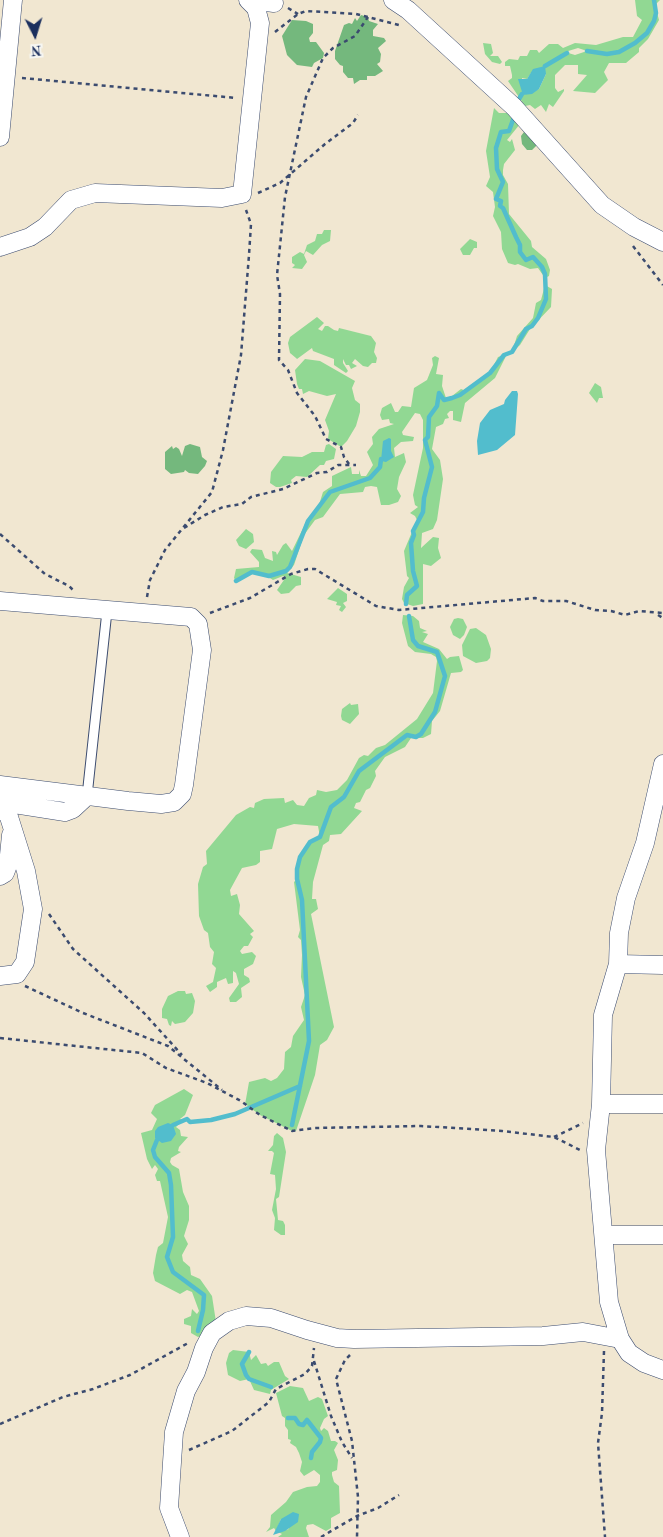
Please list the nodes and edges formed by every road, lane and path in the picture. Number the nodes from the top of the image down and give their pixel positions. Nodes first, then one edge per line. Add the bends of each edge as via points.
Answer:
1 (13, 0) edge
2 (248, 0) edge
3 (252, 0) edge
4 (393, 0) edge
5 (274, 4) dead end
6 (368, 17) junction
7 (404, 26) dead end
8 (257, 48) junction
9 (6, 76) junction
10 (252, 100) junction
11 (358, 115) dead end
12 (0, 137) edge
13 (289, 174) junction
14 (242, 194) junction
15 (663, 242) edge
16 (0, 247) edge
17 (349, 464) junction
18 (356, 465) dead end
19 (178, 531) junction
20 (0, 534) edge
21 (78, 594) dead end
22 (145, 599) dead end
23 (0, 601) edge
24 (107, 611) junction
25 (663, 613) edge
26 (656, 614) junction
27 (191, 617) junction
28 (663, 618) edge
29 (663, 764) edge
30 (0, 785) edge
31 (87, 796) junction
32 (0, 803) edge
33 (12, 829) junction
34 (0, 876) edge
35 (48, 913) dead end
36 (618, 964) junction
37 (663, 965) edge
38 (4, 976) edge
39 (0, 1038) edge
40 (184, 1058) junction
41 (227, 1094) junction
42 (601, 1104) junction
43 (663, 1104) edge
44 (554, 1137) junction
45 (584, 1154) dead end
46 (604, 1235) junction
47 (663, 1235) edge
48 (313, 1331) junction
49 (212, 1333) junction
50 (612, 1337) junction
51 (356, 1350) dead end
52 (314, 1360) junction
53 (663, 1370) edge
54 (0, 1424) edge
55 (185, 1453) dead end
56 (354, 1460) junction
57 (399, 1495) dead end
58 (357, 1516) junction
59 (180, 1537) edge
60 (321, 1537) edge
61 (357, 1537) edge
62 (605, 1537) edge

1 - 9 street
2 - 8 street via 259,15
3 - 5 street
4 - 15 street via 514,107 602,204 634,227
6 - 7 path
6 - 8 path via 347,13 298,14
6 - 13 path via 355,36 333,48 324,58 306,97
8 - 10 street
9 - 10 path
9 - 12 street
10 - 14 street
11 - 13 path via 353,123
13 - 14 path via 280,183 258,193
13 - 17 path via 278,260 278,354 297,394 315,416 326,439 341,447
14 - 16 street via 222,198 95,193 71,200 30,237
14 - 19 path via 250,224 250,255 241,355 224,450 212,492
17 - 18 path
17 - 19 path via 316,473 242,504 223,507
19 - 22 path via 150,580
20 - 21 path via 45,574
23 - 24 street
24 - 27 street
24 - 31 lane
25 - 26 path
26 - 27 path via 639,611 625,614 535,598 398,610 376,606 315,569 308,569 291,574 250,598
26 - 28 path
27 - 31 street via 198,624 202,650 182,794 174,802 161,804
29 - 36 street via 645,843 626,898 619,933
30 - 31 street
31 - 32 street via 65,812
32 - 33 street
33 - 34 street via 8,865
33 - 38 street via 26,871 33,910 25,962 17,974
35 - 40 path via 73,949 144,1013
36 - 37 street
36 - 42 street via 603,1015
38 - 40 path via 83,1013 168,1046
39 - 41 path via 142,1053 166,1068
40 - 41 path
41 - 44 path via 292,1131 421,1126 502,1130
42 - 43 street
42 - 44 path via 584,1123
42 - 46 street via 596,1150
44 - 45 path via 575,1146
46 - 47 street
46 - 50 street
48 - 49 street via 271,1318 246,1316 229,1321
48 - 50 street via 354,1339 543,1336 583,1332
48 - 52 path
49 - 54 path via 130,1375 93,1390 63,1397
49 - 59 street via 186,1391 174,1432 169,1508
50 - 53 street via 644,1363
50 - 62 path via 598,1443
51 - 56 path via 345,1360 336,1380
52 - 55 path via 305,1374 276,1389 269,1402 232,1431 195,1445
52 - 56 path via 342,1442
56 - 58 path
57 - 58 path
58 - 60 path
58 - 61 path

